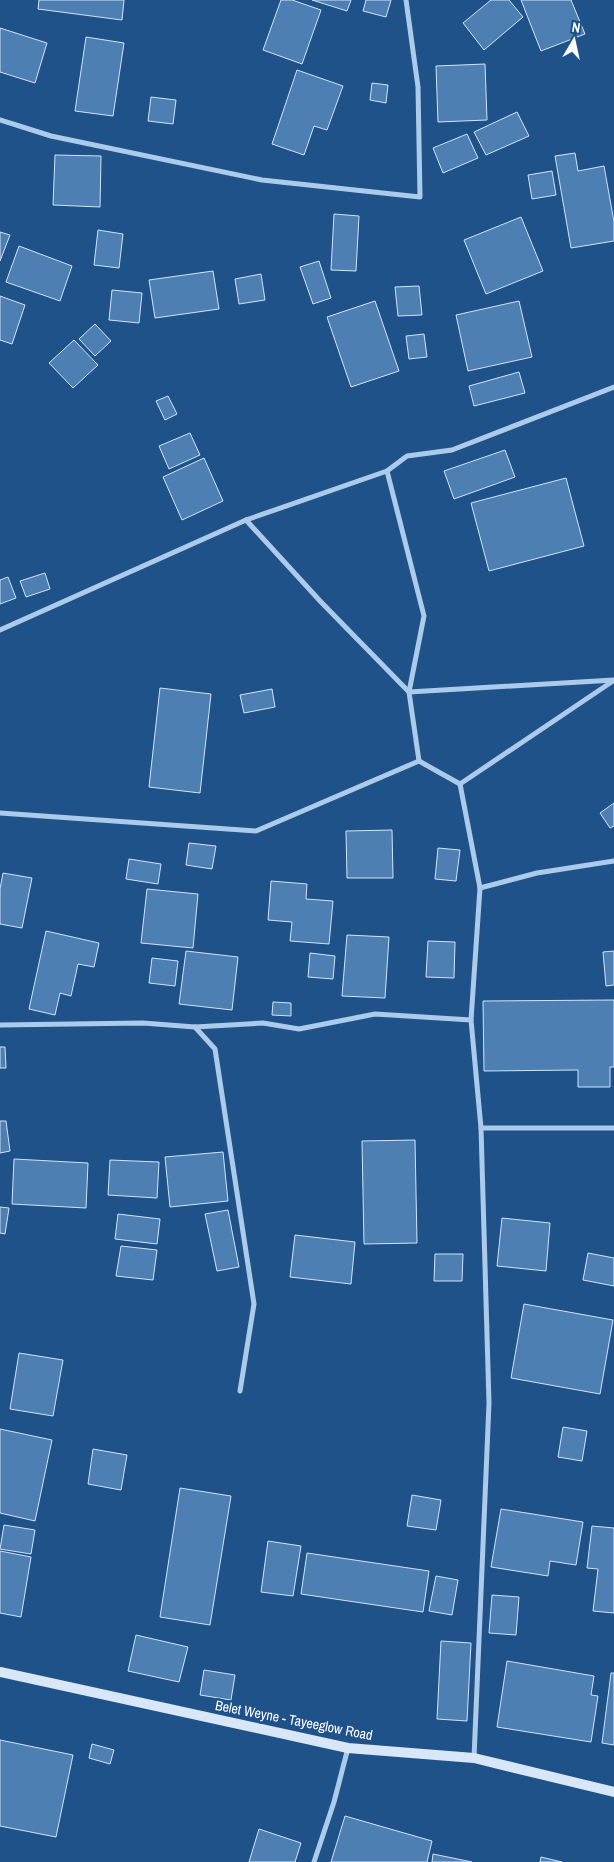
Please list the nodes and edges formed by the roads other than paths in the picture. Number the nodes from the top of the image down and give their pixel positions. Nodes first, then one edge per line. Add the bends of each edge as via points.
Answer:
1 (406, 0) edge
2 (0, 120) edge
3 (614, 387) edge
4 (387, 471) junction
5 (246, 520) junction
6 (0, 630) edge
7 (614, 680) edge
8 (409, 692) junction
9 (419, 761) junction
10 (460, 784) junction
11 (0, 813) edge
12 (614, 860) edge
13 (480, 888) junction
14 (471, 1020) junction
15 (0, 1025) edge
16 (194, 1027) junction
17 (481, 1128) junction
18 (614, 1128) edge
19 (240, 1390) dead end
20 (0, 1672) edge
21 (348, 1748) junction
22 (474, 1758) junction
23 (614, 1792) edge
24 (314, 1862) edge

1 - 2 street via 418,88 420,197 262,180 51,136
3 - 4 street via 452,450 407,456
4 - 5 street
4 - 8 street via 424,616
5 - 6 street
5 - 8 street
7 - 8 street
7 - 10 street
8 - 9 street
9 - 10 street
9 - 11 street via 256,831
10 - 13 street
12 - 13 street via 537,873
13 - 14 street
14 - 16 street via 374,1014 299,1029 263,1023
14 - 17 street
15 - 16 street via 143,1023
16 - 19 street via 215,1049 254,1304
17 - 18 street
17 - 22 street via 489,1404
20 - 21 main road, Belet Weyne - Tayeeglow Road
21 - 22 main road, Belet Weyne - Tayeeglow Road
21 - 24 street
22 - 23 main road, Belet Weyne - Tayeeglow Road

